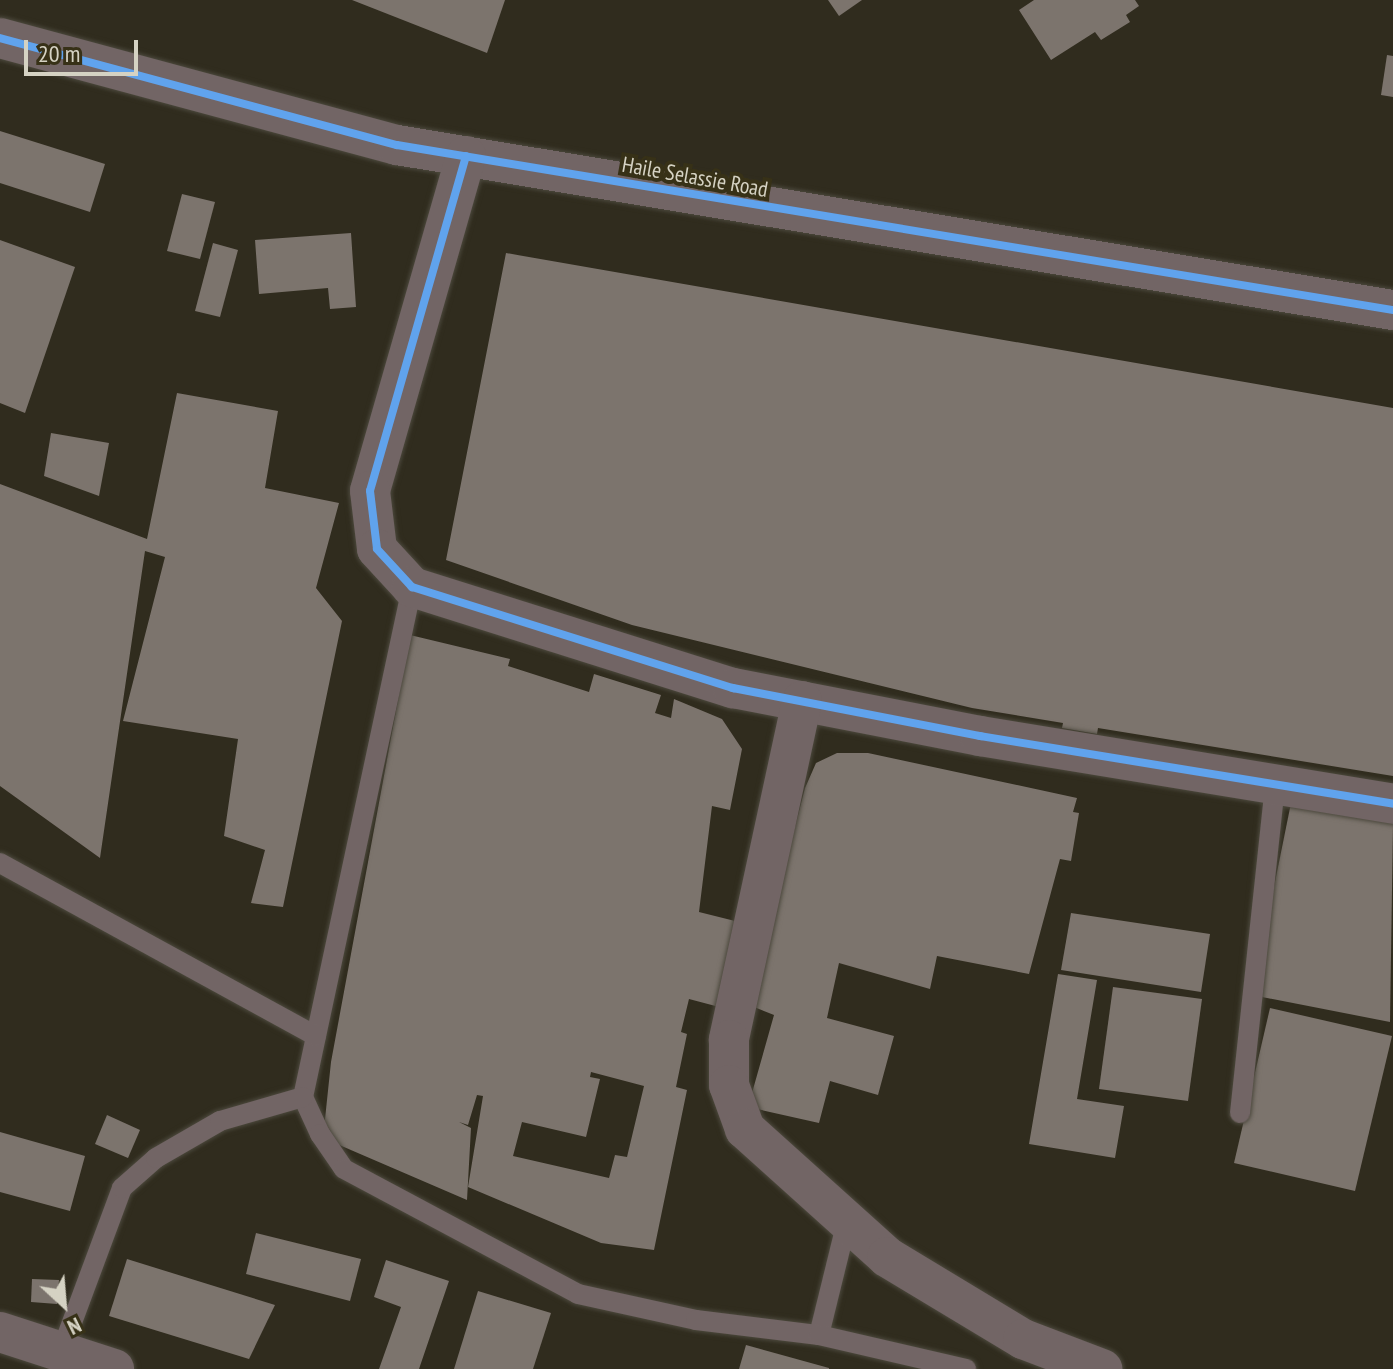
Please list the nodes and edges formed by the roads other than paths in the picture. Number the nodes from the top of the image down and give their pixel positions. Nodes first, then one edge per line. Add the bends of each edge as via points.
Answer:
1 (0, 38) edge
2 (466, 156) junction
3 (1393, 310) edge
4 (412, 587) junction
5 (802, 701) junction
6 (1275, 787) junction
7 (1393, 804) edge
8 (0, 863) edge
9 (316, 1036) junction
10 (303, 1097) junction
11 (1240, 1113) dead end
12 (847, 1221) junction
13 (0, 1332) edge
14 (819, 1335) junction
15 (61, 1352) junction
16 (109, 1368) edge
17 (966, 1369) edge
18 (1102, 1369) edge

1 - 2 street, Haile Selassie Road via 397,145
2 - 3 street, Haile Selassie Road
2 - 4 street via 370,491 377,549
4 - 5 street via 733,688
4 - 9 lane
5 - 6 street
5 - 12 street via 729,1040 729,1085 745,1129
6 - 7 street
6 - 11 lane
8 - 9 lane
9 - 10 lane
10 - 14 lane via 344,1169 578,1294 696,1320
10 - 15 lane via 220,1121 156,1158 122,1188
12 - 14 lane
12 - 18 street via 887,1257 1023,1339
13 - 15 street
14 - 17 lane
15 - 16 street

